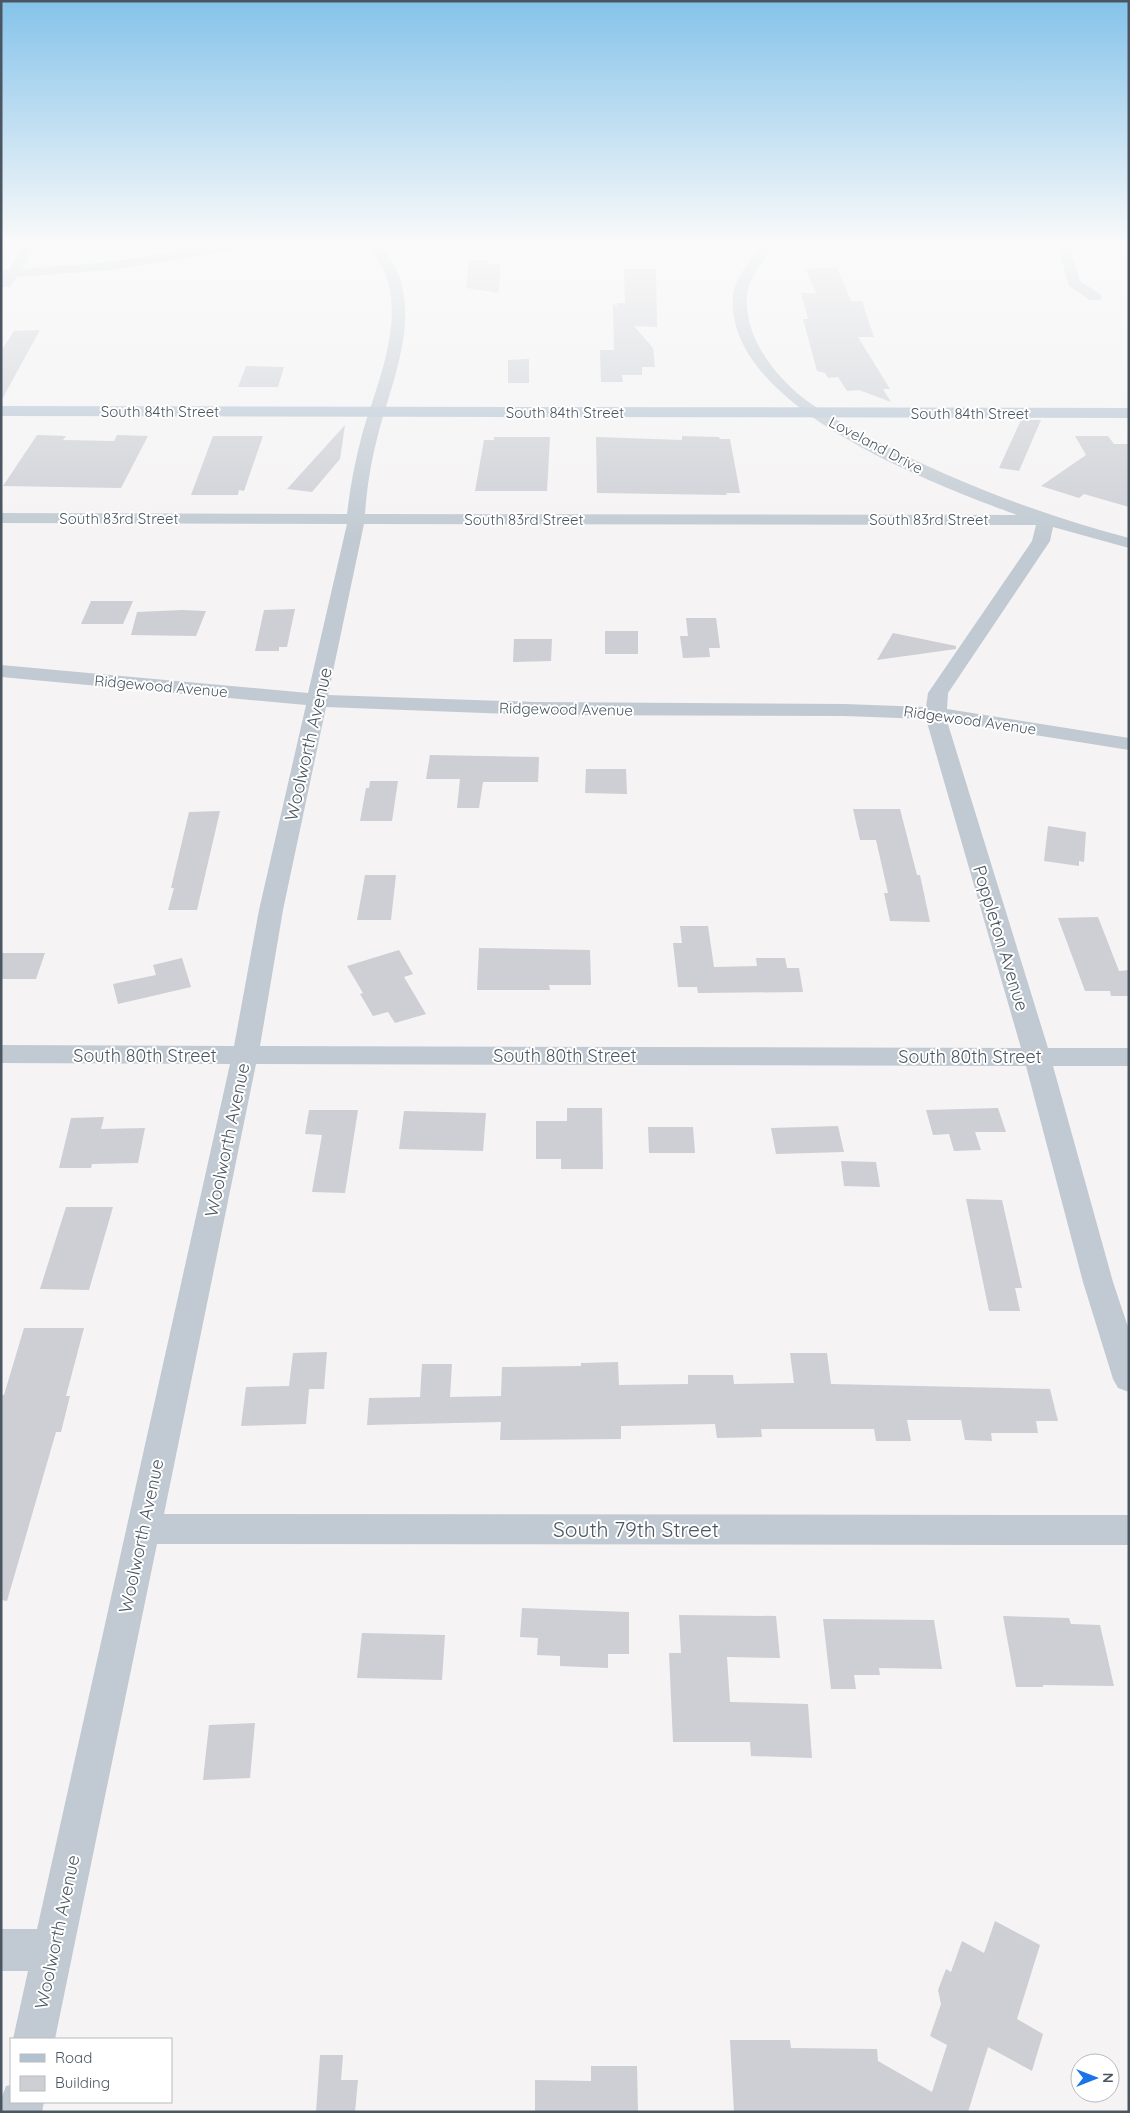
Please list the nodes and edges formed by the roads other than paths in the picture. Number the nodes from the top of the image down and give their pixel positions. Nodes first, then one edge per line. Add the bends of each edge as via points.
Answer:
1 (392, 344) edge
2 (751, 344) edge
3 (1, 411) edge
4 (377, 412) junction
5 (816, 412) junction
6 (1129, 413) edge
7 (1, 518) edge
8 (355, 518) junction
9 (1046, 520) junction
10 (1129, 543) edge
11 (1, 671) edge
12 (318, 700) junction
13 (936, 714) junction
14 (1129, 744) edge
15 (1, 1054) edge
16 (245, 1055) junction
17 (1036, 1056) junction
18 (1129, 1057) edge
19 (1129, 1379) edge
20 (143, 1529) junction
21 (1129, 1530) edge
22 (1, 1950) edge
23 (52, 1950) junction
24 (34, 2038) edge

1 - 4 street, Woolworth Avenue
2 - 5 street, Loveland Drive via 772,375 803,405
3 - 4 main road, South 84th Street
4 - 5 main road, South 84th Street
4 - 8 street, Woolworth Avenue
5 - 6 main road, South 84th Street
5 - 9 street, Loveland Drive via 911,465
7 - 8 street, South 83rd Street
8 - 9 street, South 83rd Street
8 - 12 street, Woolworth Avenue
9 - 10 street, Loveland Drive
9 - 13 street, Poppleton Avenue via 1041,541 938,693
11 - 12 street, Ridgewood Avenue
12 - 13 street, Ridgewood Avenue via 549,709 906,710
12 - 16 street, Woolworth Avenue via 271,910
13 - 14 street, Ridgewood Avenue
13 - 17 street, Poppleton Avenue
15 - 16 street, South 80th Street
16 - 17 street, South 80th Street
16 - 20 street, Woolworth Avenue
17 - 18 street, South 80th Street
17 - 19 street, Poppleton Avenue via 1098,1282
20 - 21 street, South 79th Street
20 - 23 street, Woolworth Avenue
22 - 23 street
23 - 24 street, Woolworth Avenue

